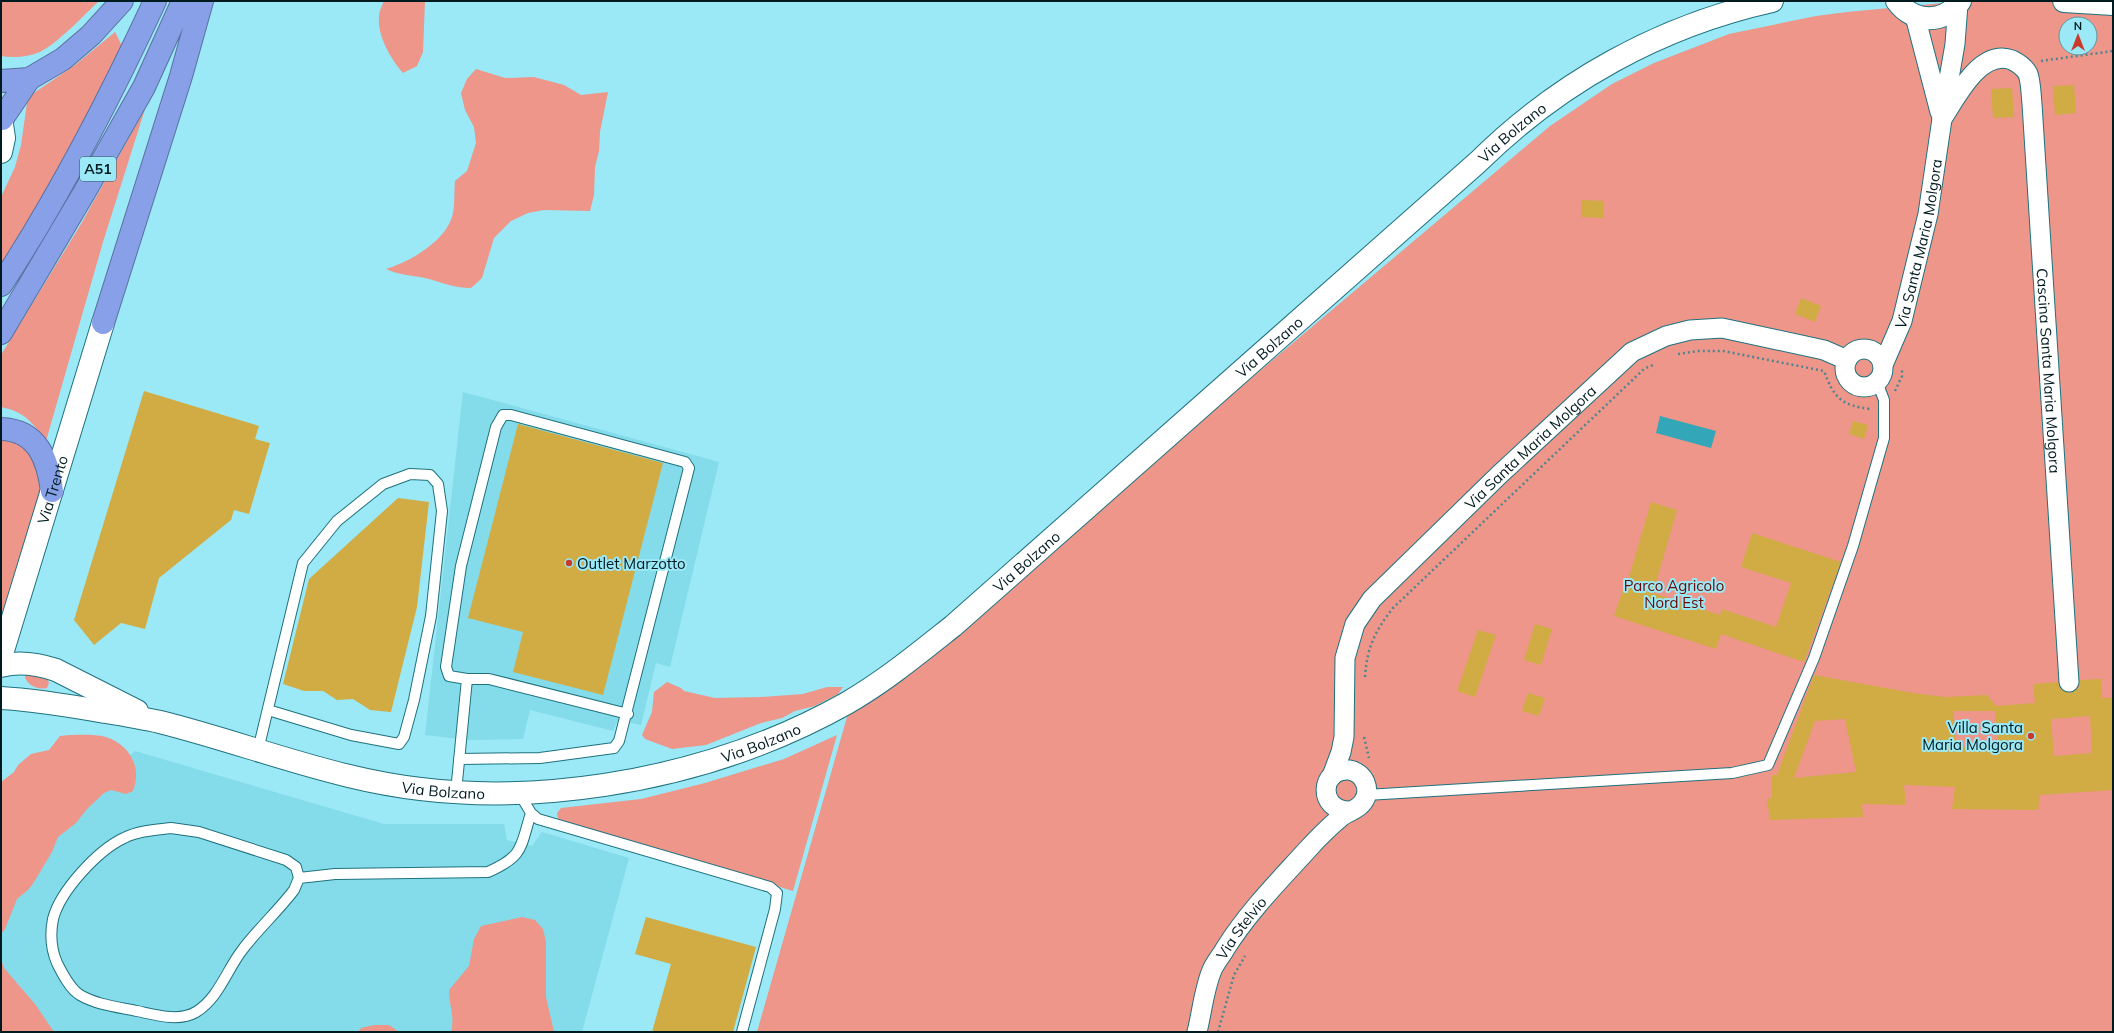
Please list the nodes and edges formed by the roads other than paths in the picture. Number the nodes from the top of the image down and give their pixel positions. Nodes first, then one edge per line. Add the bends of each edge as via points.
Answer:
1 (122, 1) edge
2 (155, 1) edge
3 (184, 1) edge
4 (202, 1) edge
5 (1750, 1) edge
6 (1772, 1) edge
7 (1898, 1) edge
8 (2064, 1) edge
9 (1959, 2) edge
10 (2113, 4) edge
11 (1728, 12) junction
12 (1915, 16) junction
13 (29, 79) junction
14 (1, 81) edge
15 (1, 119) edge
16 (1942, 119) junction
17 (1, 152) edge
18 (1, 285) edge
19 (103, 323) joint
20 (1, 333) edge
21 (1847, 360) junction
22 (1880, 374) junction
23 (1, 429) edge
24 (52, 491) junction
25 (1, 657) edge
26 (1, 666) edge
27 (467, 679) junction
28 (2069, 682) dead end
29 (1, 698) edge
30 (268, 710) junction
31 (628, 714) junction
32 (158, 722) junction
33 (1344, 737) junction
34 (258, 750) junction
35 (459, 759) junction
36 (1364, 767) junction
37 (1332, 776) junction
38 (456, 792) junction
39 (519, 793) junction
40 (1366, 795) junction
41 (1328, 800) junction
42 (1349, 811) junction
43 (531, 813) junction
44 (1316, 840) junction
45 (299, 878) junction
46 (742, 1032) edge
47 (1197, 1032) edge

1 - 13 highway via 91,35 63,59
2 - 18 highway, A51 via 129,58 76,157
3 - 20 highway, A51 via 144,87
4 - 19 highway via 182,76
5 - 11 street
6 - 11 street, Via Bolzano
7 - 12 street
8 - 10 street
9 - 12 street via 1952,10 1938,18 1923,19
9 - 16 street, Via Santa Maria Molgora via 1955,44
11 - 39 street, Via Bolzano via 1675,31 1625,54 1577,82 1531,114 990,594 918,655 868,690 808,722 763,742 714,759 612,783
12 - 16 street
13 - 14 highway
13 - 15 highway
15 - 17 street via 4,138
16 - 22 street, Via Santa Maria Molgora via 1926,222 1902,321
16 - 28 street, Cascina Santa Maria Molgora via 1980,66 1991,61 2009,59 2018,63 2028,73
19 - 24 street, Via Trento
21 - 22 street via 1856,351 1867,349 1878,355
21 - 22 street via 1846,372 1853,383 1865,387
21 - 33 street, Via Santa Maria Molgora via 1824,350 1722,328 1690,330 1666,336 1632,352 1499,475 1372,599 1355,624 1345,658
22 - 40 lane via 1884,400 1884,438 1853,546 1814,658 1768,764 1732,772
23 - 24 highway via 17,432 36,444 49,470
24 - 25 street, Via Trento
26 - 32 street via 21,663 56,670
27 - 31 lane via 489,679
27 - 31 lane via 449,676 446,667 461,566 496,427 503,415 511,415 684,462 689,468
27 - 35 lane
29 - 32 street via 38,700
30 - 30 lane via 303,562 337,521 383,484 410,474 430,475 438,484 441,518 431,616 404,737 398,744 358,736
30 - 34 lane
31 - 35 lane via 622,734 614,748 540,758
32 - 34 street, Via Bolzano
33 - 36 street
33 - 37 street
34 - 38 street, Via Bolzano via 350,777 404,787
35 - 38 lane
36 - 37 street via 1344,770
36 - 40 street
37 - 41 street via 1326,787
38 - 39 street, Via Bolzano
39 - 43 lane
40 - 42 street via 1360,806
41 - 42 street via 1336,809
41 - 44 street, Via Stelvio
42 - 44 street, Via Stelvio
43 - 45 lane via 516,855 507,863 488,872 335,874
43 - 46 lane via 538,819 770,887 777,893
44 - 47 street, Via Stelvio via 1241,924 1212,969
45 - 45 lane via 296,867 286,860 233,841 171,828 142,831 123,838 96,858 67,890 53,918 51,940 54,955 62,974 78,994 103,1004 182,1018 196,1012 211,1000 242,951 282,906

